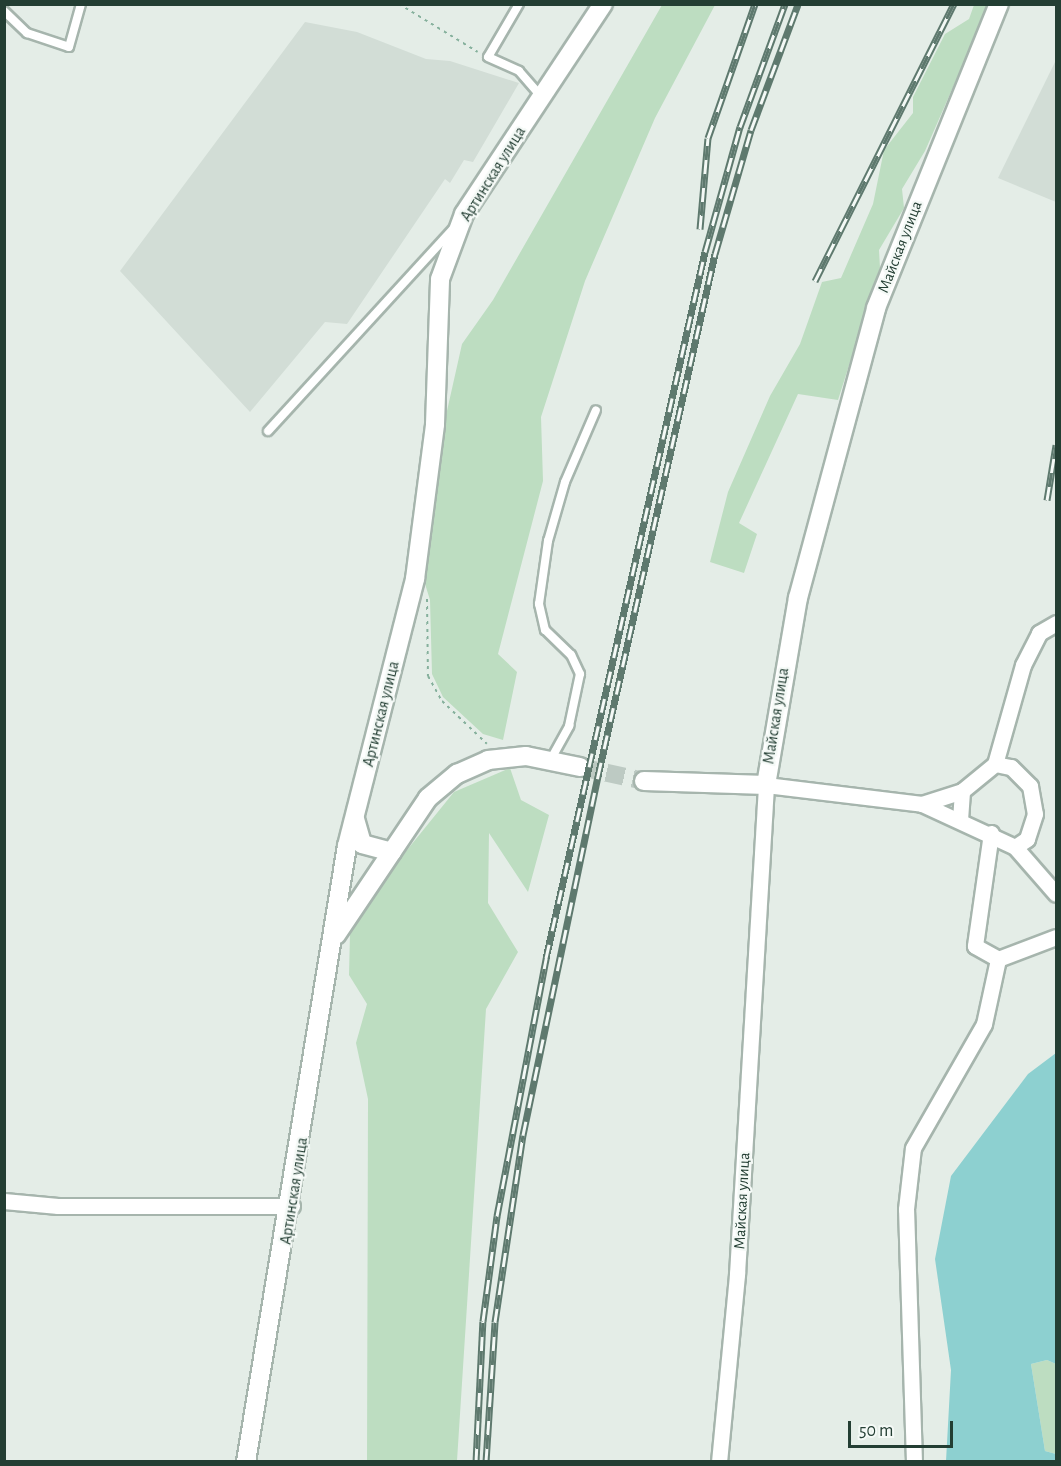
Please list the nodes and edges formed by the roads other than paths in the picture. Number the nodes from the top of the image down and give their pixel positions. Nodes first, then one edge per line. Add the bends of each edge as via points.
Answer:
1 (81, 4) edge
2 (519, 4) edge
3 (603, 4) edge
4 (999, 4) edge
5 (4, 11) edge
6 (542, 97) junction
7 (464, 214) junction
8 (596, 410) dead end
9 (268, 431) dead end
10 (1056, 623) edge
11 (551, 759) junction
12 (995, 764) junction
13 (580, 767) tunnel mouth
14 (644, 781) tunnel mouth
15 (766, 785) junction
16 (962, 791) junction
17 (922, 804) junction
18 (355, 817) junction
19 (960, 820) junction
20 (991, 833) junction
21 (1015, 847) junction
22 (392, 852) junction
23 (1056, 894) edge
24 (1056, 937) edge
25 (333, 939) junction
26 (998, 958) junction
27 (4, 1201) edge
28 (292, 1206) junction
29 (246, 1461) edge
30 (719, 1461) edge
31 (914, 1461) edge

1 - 5 lane via 69,47 27,33
2 - 6 lane via 488,57 519,71
3 - 6 street, Артинская улица
4 - 15 street, Майская улица via 876,308 798,598
6 - 7 street, Артинская улица
7 - 9 lane via 417,274
7 - 18 street, Артинская улица via 440,279 435,424 414,583
8 - 11 lane via 565,482 548,541 539,604 545,630 571,655 580,674 569,726
10 - 12 street via 1039,633 1023,665
11 - 13 street
11 - 22 street via 488,760 450,780 428,798
12 - 16 street
12 - 21 street via 1011,767 1030,786 1035,814 1027,839
14 - 15 street
15 - 17 street
15 - 30 street, Майская улица via 737,1274
16 - 17 street
16 - 19 street
17 - 19 street
18 - 22 street via 362,844
18 - 25 street, Артинская улица
19 - 20 street
20 - 21 street
20 - 26 street via 974,936 983,954
21 - 23 street
22 - 25 street
24 - 26 street
25 - 28 street, Артинская улица
26 - 31 street via 984,1024 913,1148 906,1209
27 - 28 street
28 - 29 street, Артинская улица

